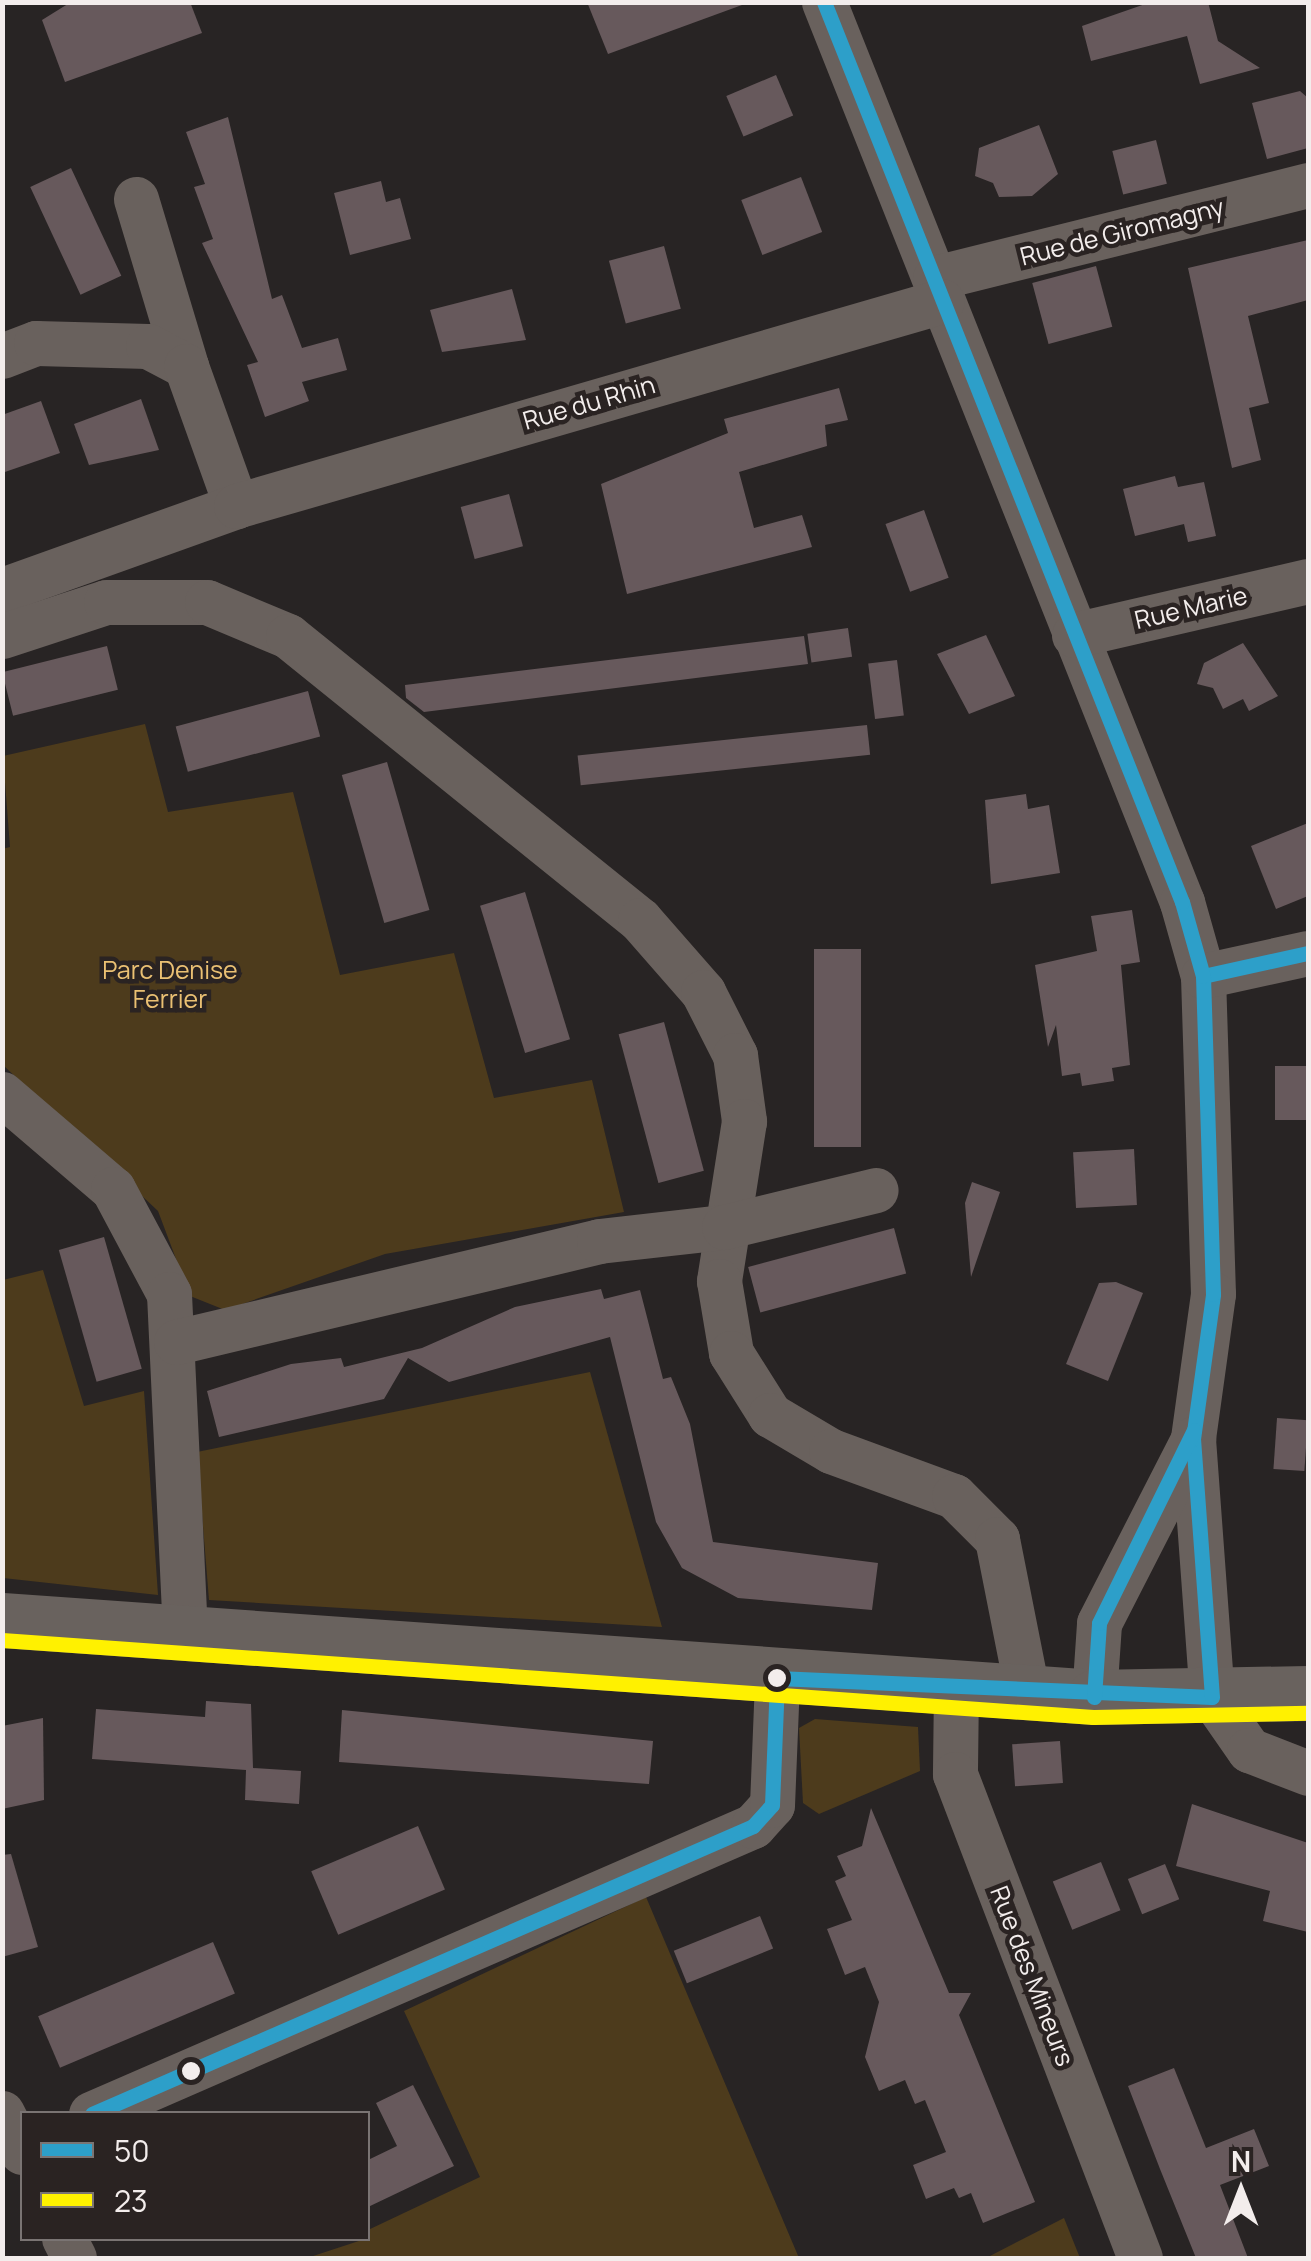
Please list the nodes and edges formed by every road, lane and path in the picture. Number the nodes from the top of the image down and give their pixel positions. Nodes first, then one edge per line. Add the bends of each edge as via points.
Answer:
1 (824, 2) edge
2 (1308, 185) edge
3 (136, 198) dead end
4 (938, 289) junction
5 (2, 356) edge
6 (186, 366) junction
7 (236, 506) junction
8 (1308, 580) edge
9 (2, 590) edge
10 (1074, 635) junction
11 (2, 636) edge
12 (1308, 954) edge
13 (1202, 976) junction
14 (2, 1094) edge
15 (876, 1190) dead end
16 (724, 1227) junction
17 (176, 1342) junction
18 (1193, 1439) junction
19 (2, 1620) edge
20 (185, 1638) junction
21 (776, 1678) junction
22 (986, 1688) junction
23 (1308, 1693) edge
24 (1094, 1697) junction
25 (1212, 1697) junction
26 (1308, 1773) edge
27 (98, 2111) edge
28 (1140, 2258) edge

1 - 4 street
2 - 4 street, Rue de Giromagny
3 - 6 street
4 - 7 street, Rue du Rhin
4 - 10 street
5 - 6 street via 36,343 148,346
6 - 7 street
7 - 9 street, Rue du Rhin
8 - 10 street, Rue Marie
10 - 13 street
11 - 16 street via 106,602 207,602 288,636 640,920 703,992 735,1055 744,1120
12 - 13 street
13 - 18 street via 1213,1294
14 - 17 street via 113,1189 153,1250
15 - 16 street
16 - 17 street via 599,1240
16 - 22 street via 719,1281 731,1353 770,1415 831,1451 954,1496 998,1538
17 - 20 street
18 - 24 street via 1099,1623
18 - 25 street
19 - 20 main road
20 - 21 main road
21 - 22 main road
21 - 27 street via 772,1804 753,1826
22 - 24 main road
22 - 28 street, Rue des Mineurs via 955,1774
23 - 25 main road
24 - 25 main road
25 - 26 street via 1249,1750

